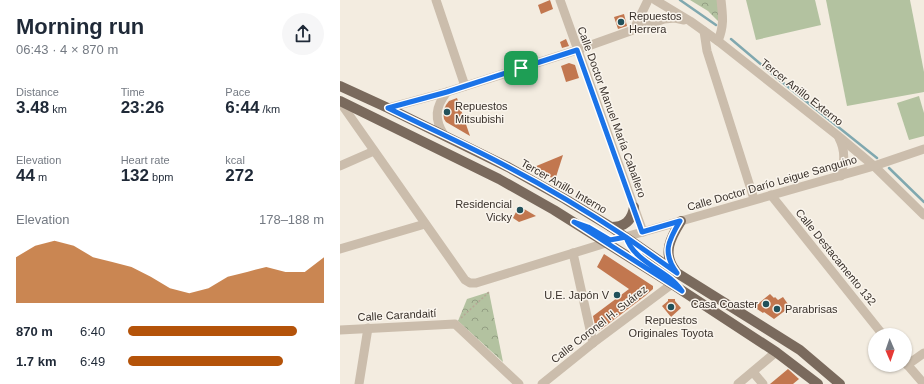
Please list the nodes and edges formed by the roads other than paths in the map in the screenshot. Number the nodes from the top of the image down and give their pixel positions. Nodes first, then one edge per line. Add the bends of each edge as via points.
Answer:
1 (436, 0) edge
2 (560, 0) edge
3 (648, 0) edge
4 (655, 0) edge
5 (721, 0) edge
6 (690, 21) junction
7 (634, 29) junction
8 (704, 31) junction
9 (718, 42) junction
10 (577, 50) junction
11 (340, 86) edge
12 (465, 86) junction
13 (447, 92) junction
14 (340, 102) edge
15 (388, 108) junction
16 (357, 109) junction
17 (352, 120) junction
18 (837, 135) junction
19 (444, 136) junction
20 (924, 149) edge
21 (374, 151) junction
22 (876, 165) junction
23 (340, 166) edge
24 (841, 176) junction
25 (771, 195) junction
26 (754, 200) junction
27 (634, 207) junction
28 (924, 215) edge
29 (680, 221) junction
30 (574, 222) junction
31 (425, 224) junction
32 (611, 227) junction
33 (642, 232) junction
34 (626, 237) junction
35 (606, 243) junction
36 (340, 249) edge
37 (573, 253) junction
38 (677, 273) junction
39 (672, 284) junction
40 (682, 291) junction
41 (368, 328) junction
42 (877, 328) edge
43 (340, 330) edge
44 (593, 343) junction
45 (800, 350) junction
46 (776, 352) junction
47 (924, 353) edge
48 (912, 360) edge
49 (912, 371) edge
50 (753, 372) junction
51 (360, 384) edge
52 (519, 384) edge
53 (542, 384) edge
54 (738, 384) edge
55 (763, 384) edge
56 (818, 384) edge
57 (840, 384) edge
58 (924, 384) edge

1 - 12 street
2 - 10 street, Calle Doctor Manuel María Caballero
3 - 7 street
4 - 6 street, Tercer Anillo Externo
5 - 9 street via 723,28
6 - 7 street via 664,18
6 - 8 street, Tercer Anillo Externo
7 - 10 street
8 - 9 street, Tercer Anillo Externo
8 - 26 street via 707,51
9 - 18 street, Tercer Anillo Externo
10 - 12 street
10 - 27 street, Calle Doctor Manuel María Caballero
11 - 15 main road, Tercer Anillo Interno
12 - 13 street
13 - 15 street
13 - 19 street via 441,100 437,118
14 - 16 main road
14 - 17 street
15 - 19 main road, Tercer Anillo Interno
16 - 17 street via 352,113
16 - 30 main road via 499,179
17 - 21 street
18 - 22 street, Tercer Anillo Externo
18 - 24 street via 844,159
19 - 32 main road, Tercer Anillo Interno via 508,167
20 - 22 street, Calle Doctor Darío Leigue Sanguino
21 - 23 street
21 - 31 street
22 - 24 street, Calle Doctor Darío Leigue Sanguino
22 - 28 street, Tercer Anillo Externo
24 - 25 street, Calle Doctor Darío Leigue Sanguino
25 - 26 street, Calle Doctor Darío Leigue Sanguino
25 - 42 street, Calle Destacamento 132
26 - 29 street, Calle Doctor Darío Leigue Sanguino
27 - 32 main road via 630,220 624,225
27 - 33 street, Calle Doctor Manuel María Caballero
29 - 33 street, Calle Doctor Darío Leigue Sanguino
29 - 38 main road via 668,244 671,265
30 - 34 main road via 610,240
30 - 35 main road
31 - 36 street
31 - 37 street via 465,280 470,283
32 - 34 main road, Tercer Anillo Interno
33 - 34 street, Calle Doctor Darío Leigue Sanguino
34 - 38 main road, Tercer Anillo Interno
34 - 40 main road via 632,249
35 - 37 street
35 - 39 main road
37 - 44 street
38 - 45 main road, Tercer Anillo Interno
39 - 40 main road
39 - 44 street, Calle Coronel H. Suárez
40 - 46 main road
41 - 43 street, Calle Carandaití
41 - 51 street
41 - 52 street, Calle Carandaití via 455,324
44 - 53 street, Calle Coronel H. Suárez
45 - 46 main road via 790,348
45 - 57 main road, Tercer Anillo Interno
46 - 50 street
46 - 56 main road
47 - 48 street
49 - 58 street
50 - 54 street
50 - 55 street

